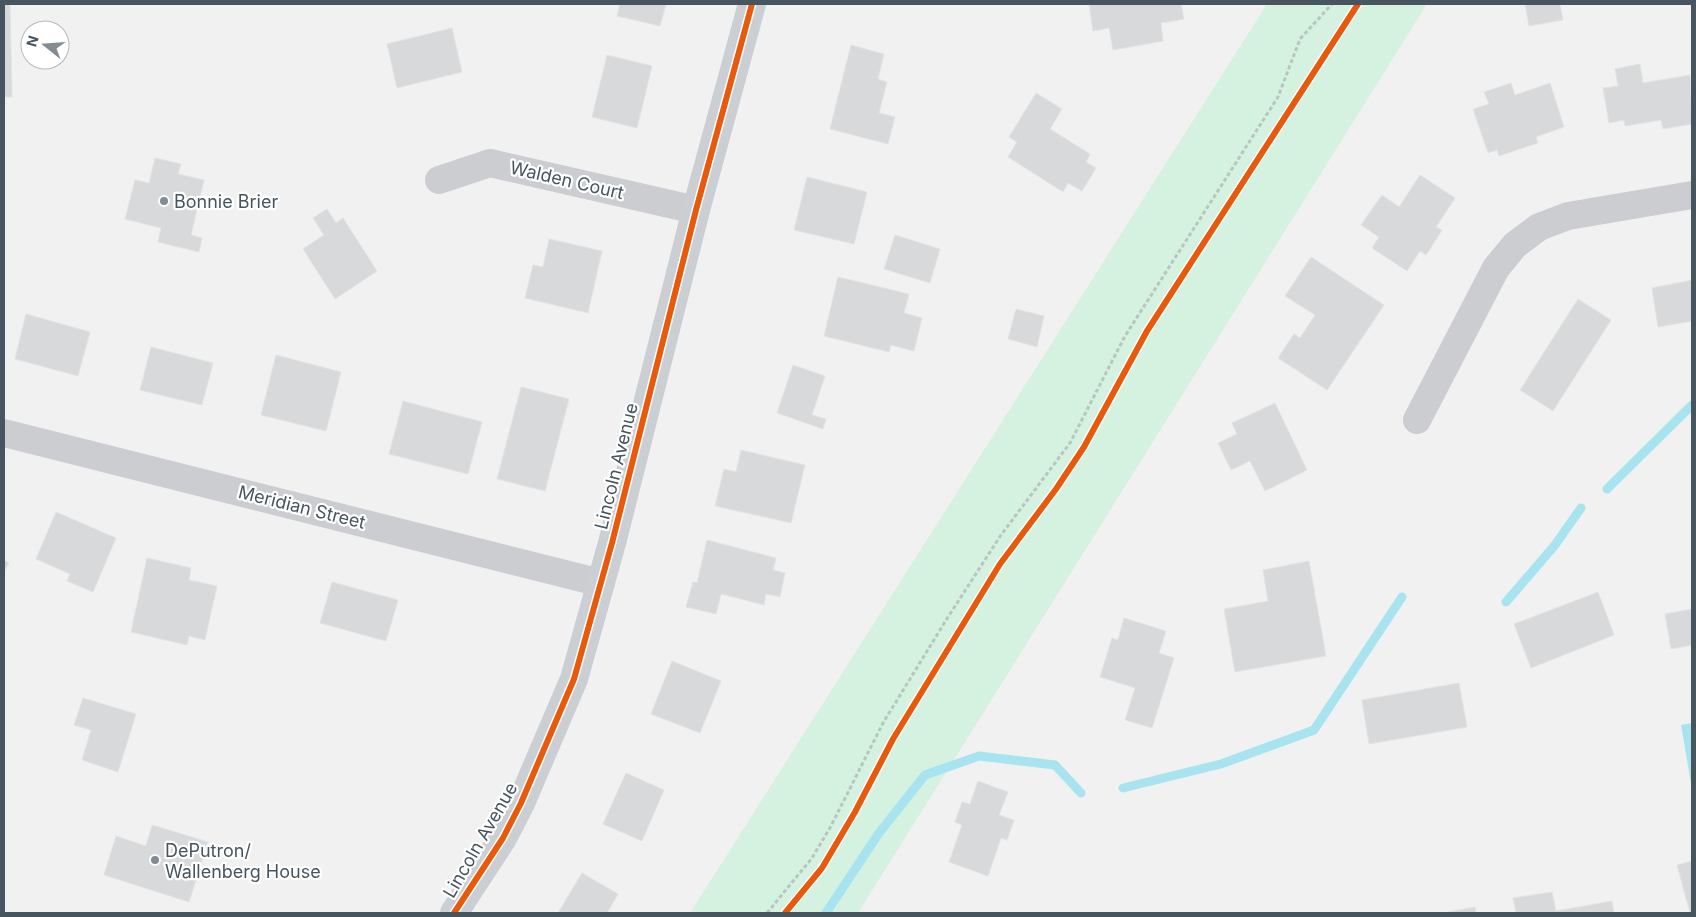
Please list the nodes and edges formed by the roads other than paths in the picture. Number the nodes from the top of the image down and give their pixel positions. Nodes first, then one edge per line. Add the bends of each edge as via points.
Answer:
1 (752, 4) edge
2 (439, 180) dead end
3 (1692, 195) edge
4 (696, 210) junction
5 (1417, 420) dead end
6 (4, 433) edge
7 (600, 583) junction
8 (454, 913) edge

1 - 4 street, Lincoln Avenue
2 - 4 street, Walden Court via 490,163
3 - 5 street via 1568,216 1540,227 1515,245 1496,268
4 - 7 street, Lincoln Avenue
6 - 7 street, Meridian Street
7 - 8 street, Lincoln Avenue via 574,679 538,766 503,838

